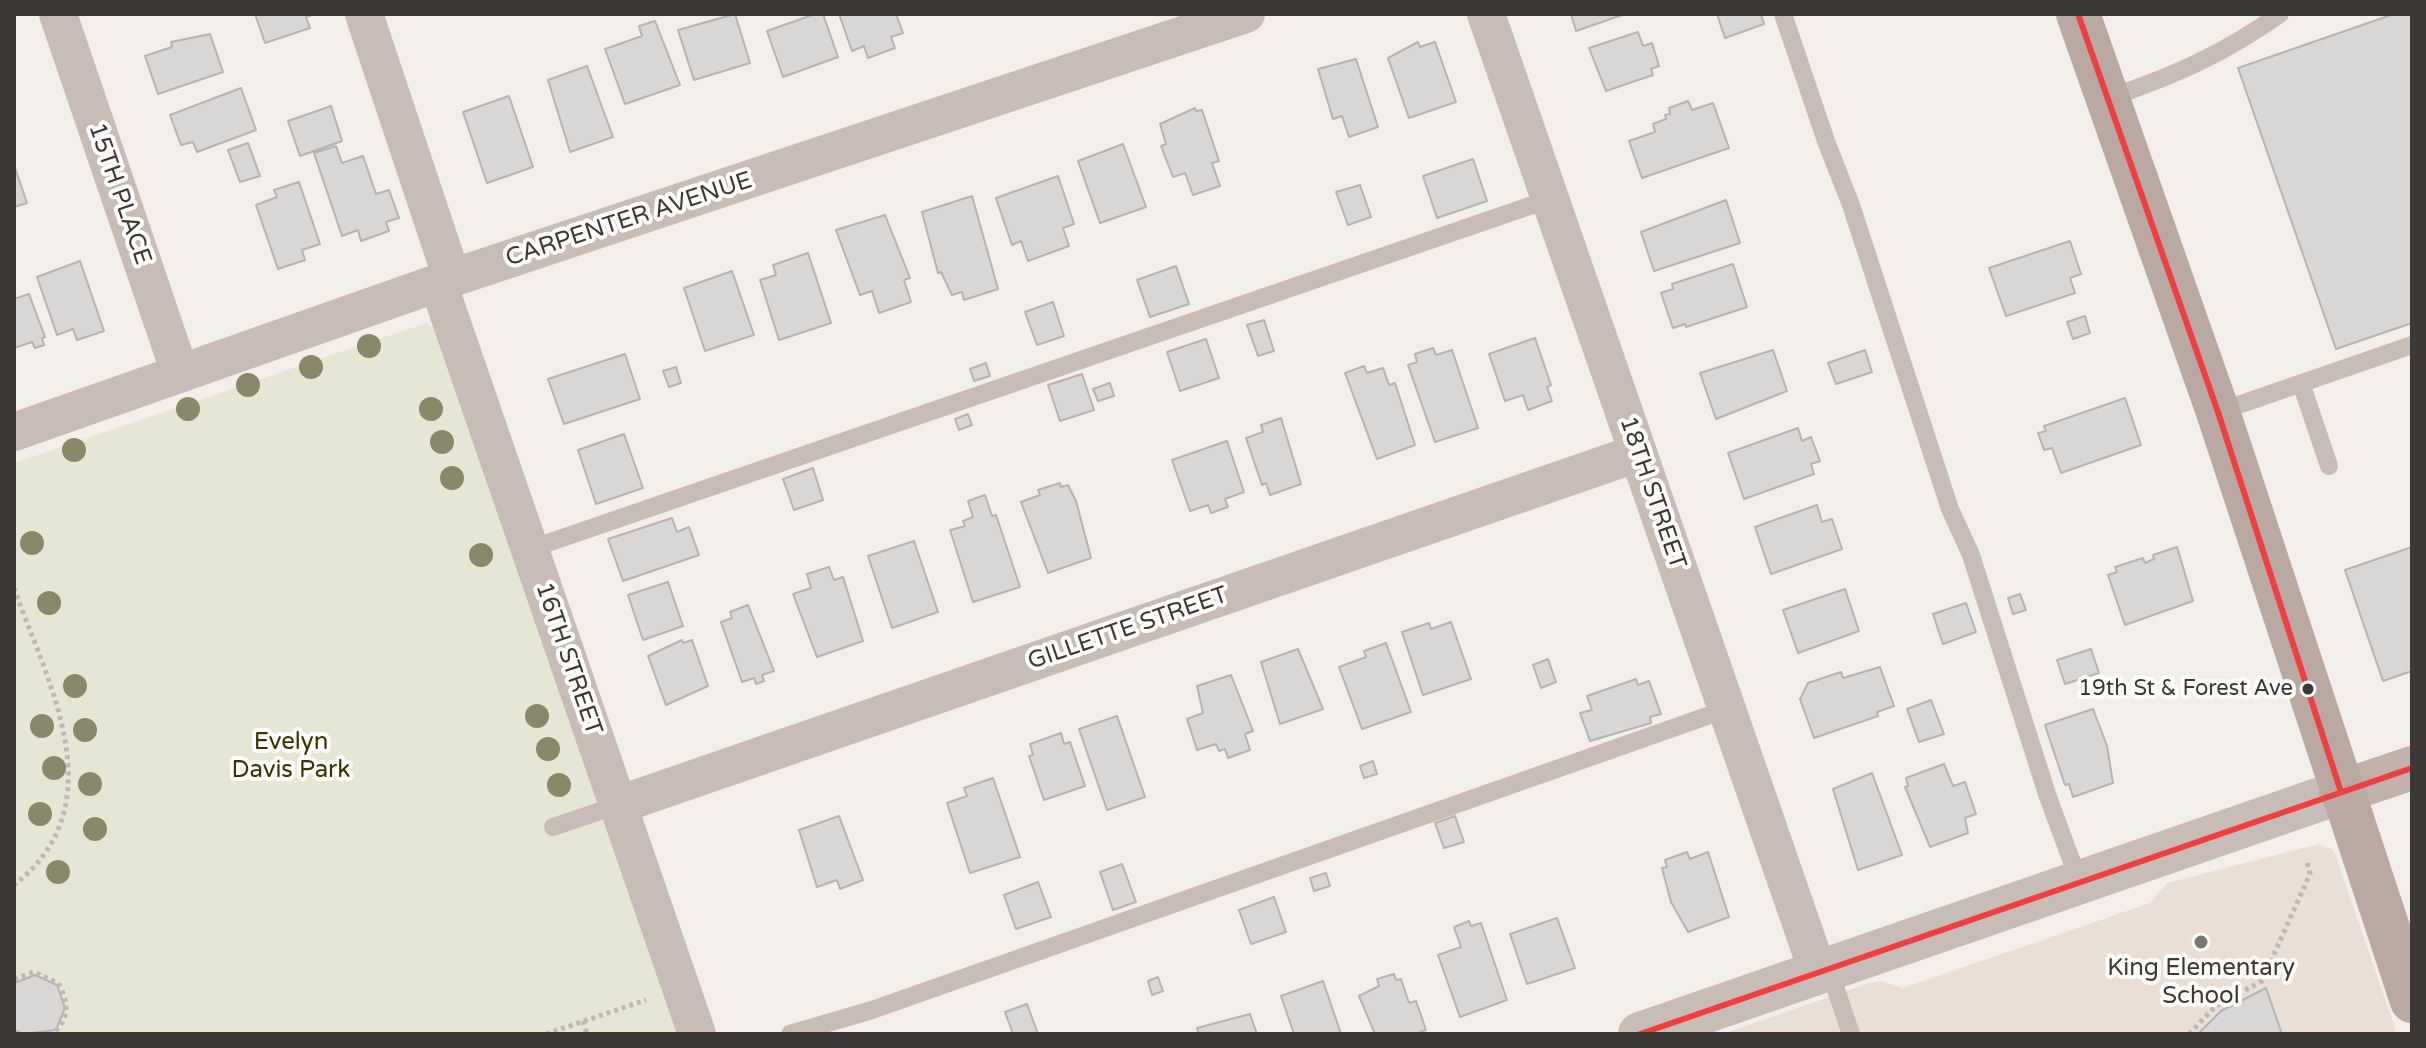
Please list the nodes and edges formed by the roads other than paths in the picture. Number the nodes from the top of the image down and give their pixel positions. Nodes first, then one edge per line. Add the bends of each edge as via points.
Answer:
1 (58, 14) edge
2 (364, 14) edge
3 (1246, 14) edge
4 (1486, 14) edge
5 (1783, 14) edge
6 (2078, 14) edge
7 (2280, 14) edge
8 (2109, 98) junction
9 (1550, 199) junction
10 (445, 281) junction
11 (2412, 345) edge
12 (180, 373) junction
13 (2301, 383) junction
14 (2218, 412) junction
15 (14, 432) edge
16 (1638, 453) junction
17 (2329, 466) dead end
18 (530, 549) junction
19 (1727, 709) junction
20 (2412, 768) edge
21 (2341, 792) junction
22 (618, 805) junction
23 (553, 827) dead end
24 (2080, 882) junction
25 (1823, 970) junction
26 (2412, 1001) edge
27 (697, 1034) edge
28 (790, 1034) edge
29 (1640, 1034) edge
30 (1851, 1034) edge

1 - 12 street, 15TH PLACE
2 - 10 street, 16TH STREET
3 - 10 street, CARPENTER AVENUE
4 - 9 street, 18TH STREET
5 - 24 lane
6 - 8 main road
7 - 8 lane via 2184,72
8 - 14 main road
9 - 16 street, 18TH STREET
9 - 18 lane
10 - 12 street, CARPENTER AVENUE
10 - 18 street, 16TH STREET
11 - 13 lane
12 - 15 street, CARPENTER AVENUE
13 - 14 lane
13 - 17 lane
14 - 21 main road
16 - 19 street, 18TH STREET
16 - 22 street, GILLETTE STREET
18 - 22 street, 16TH STREET
19 - 25 street, 18TH STREET
19 - 28 lane via 887,1005
20 - 21 main road
21 - 24 street
21 - 26 main road
22 - 23 lane
22 - 27 street, 16TH STREET
24 - 25 street
25 - 29 street
25 - 30 lane

